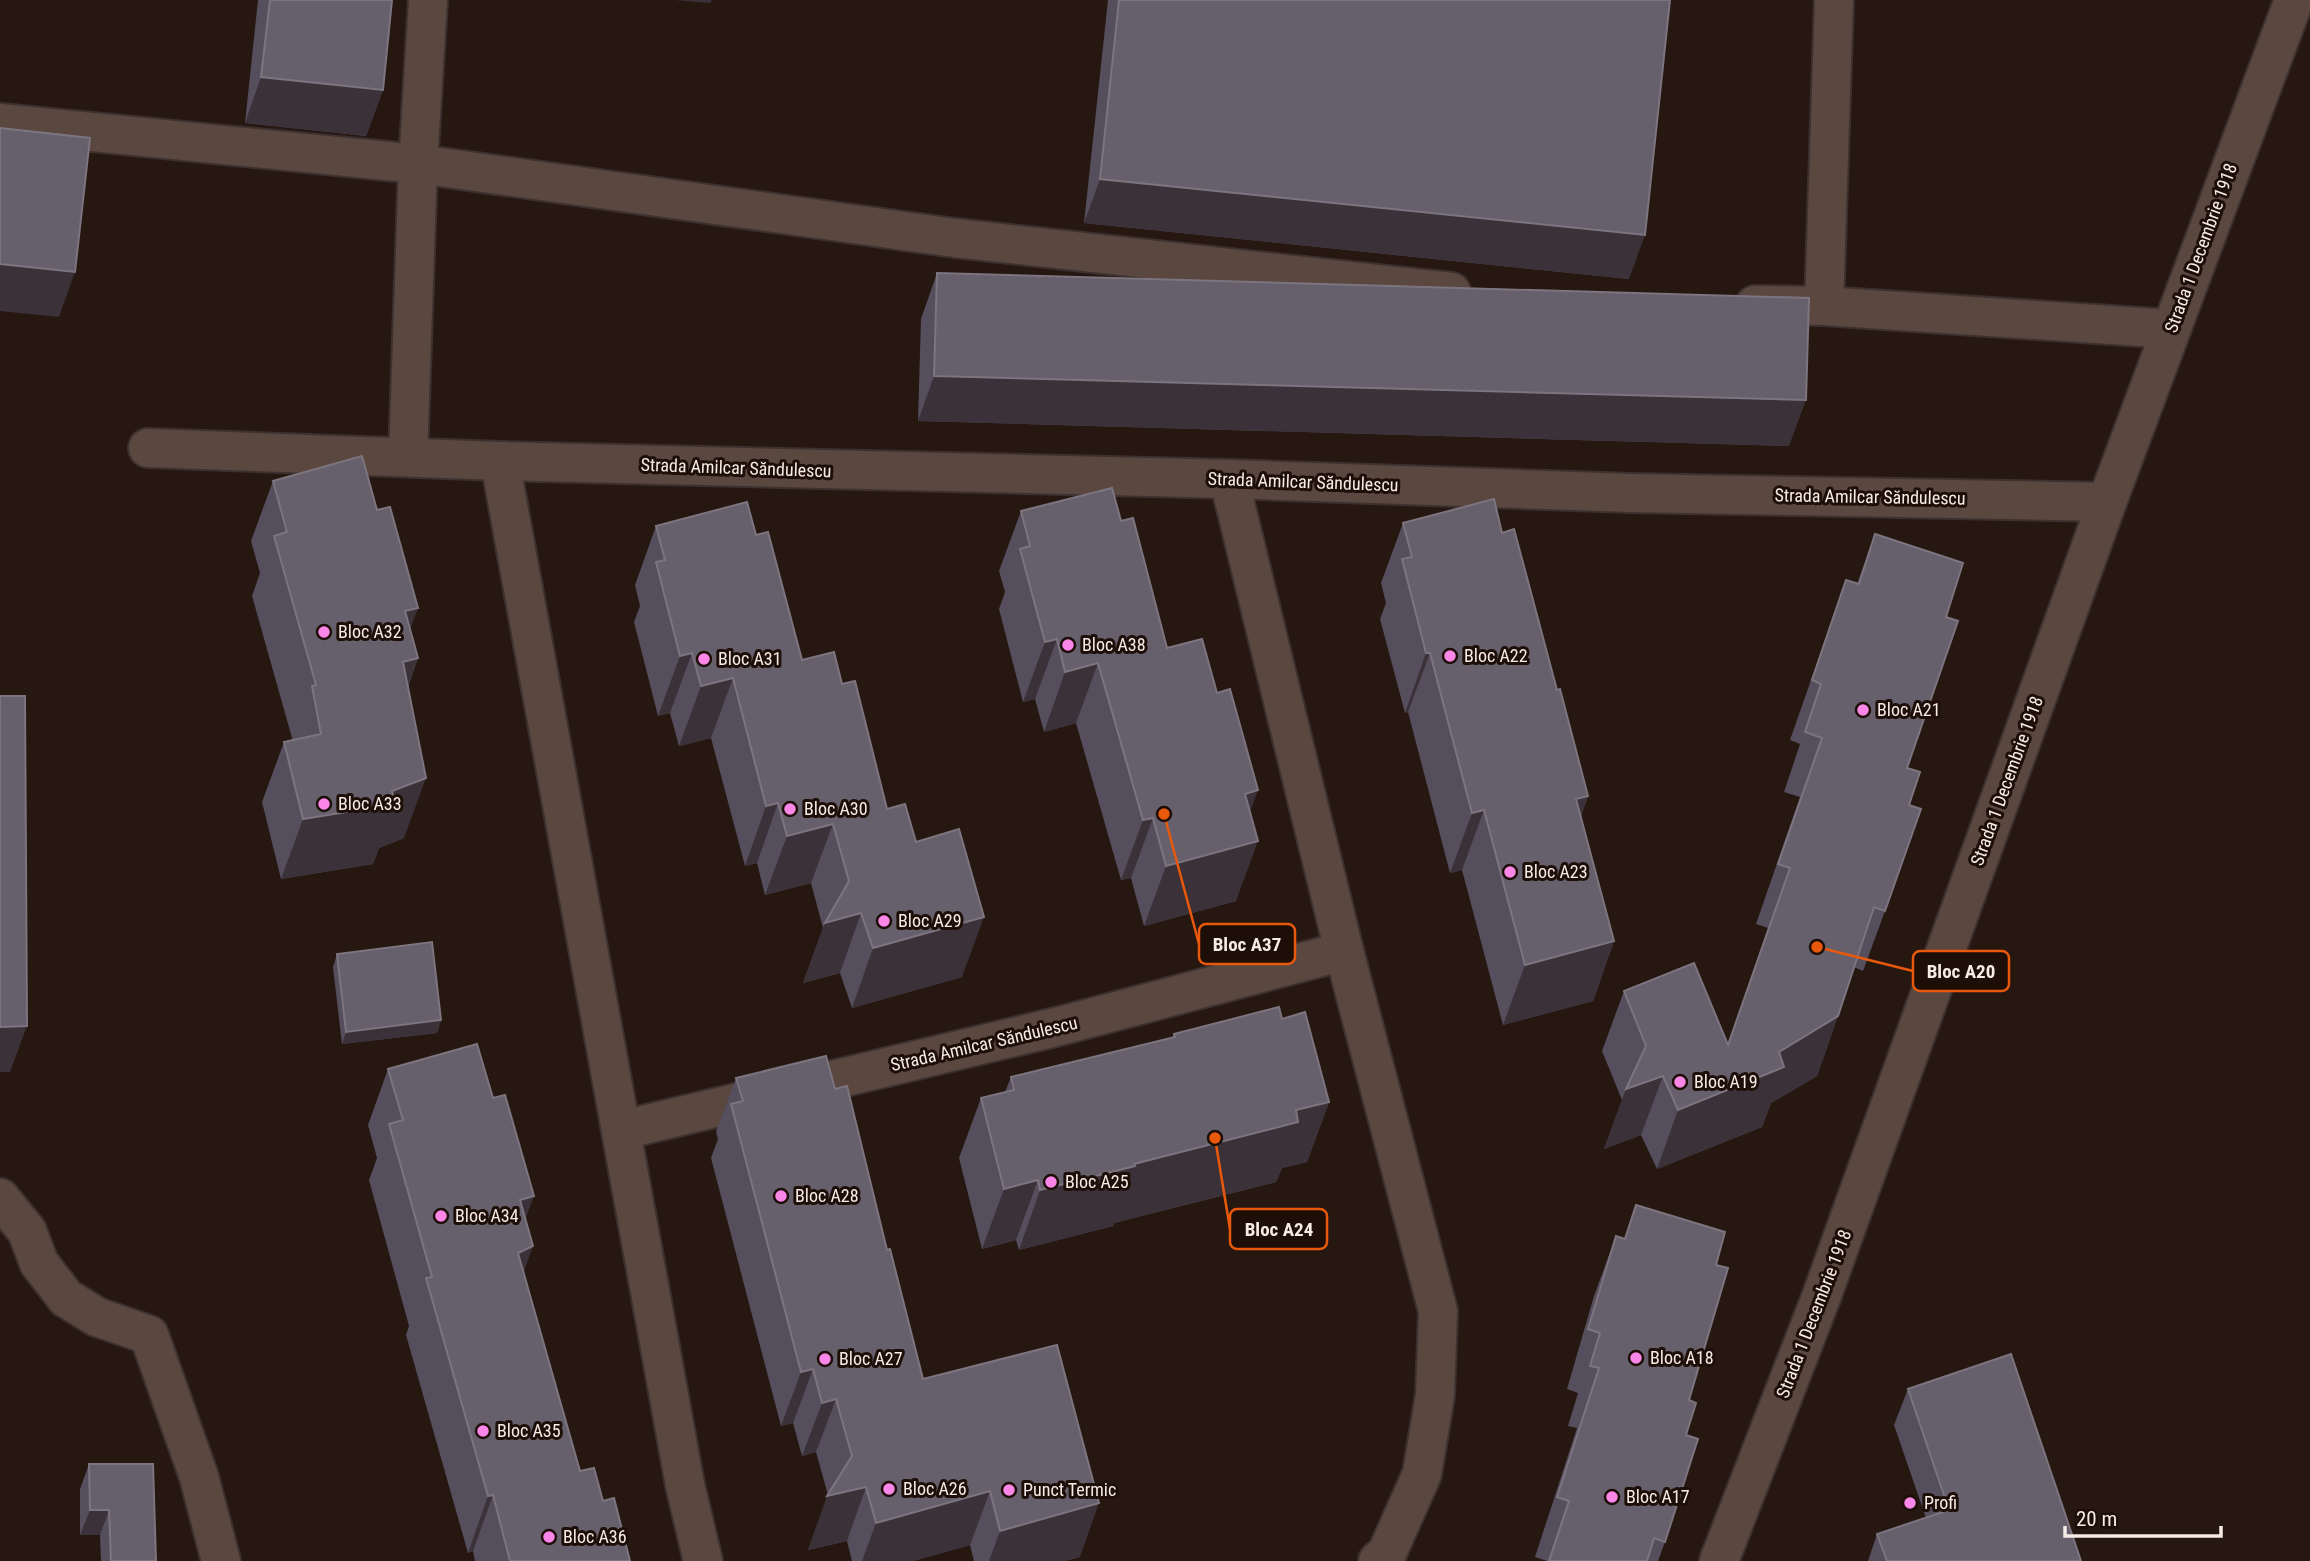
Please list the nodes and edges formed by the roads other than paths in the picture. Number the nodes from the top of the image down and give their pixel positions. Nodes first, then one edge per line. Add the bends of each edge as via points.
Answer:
1 (428, 0) edge
2 (1834, 0) edge
3 (2294, 0) edge
4 (0, 123) edge
5 (418, 164) junction
6 (1480, 295) edge
7 (1714, 305) edge
8 (1824, 306) junction
9 (2171, 328) junction
10 (148, 448) dead end
11 (408, 457) junction
12 (500, 461) junction
13 (1228, 479) junction
14 (2107, 502) junction
15 (1344, 950) junction
16 (622, 1130) junction
17 (0, 1198) edge
18 (220, 1561) edge
19 (703, 1561) edge
20 (1378, 1561) edge
21 (1718, 1561) edge

1 - 5 street
2 - 8 street
3 - 9 street, Strada 1 Decembrie 1918
4 - 5 street
5 - 6 street via 955,238
5 - 11 street
7 - 8 street
8 - 9 street
9 - 14 street, Strada 1 Decembrie 1918
10 - 11 street, Strada Amilcar Săndulescu
11 - 12 street, Strada Amilcar Săndulescu
12 - 13 street, Strada Amilcar Săndulescu
12 - 16 street
13 - 14 street, Strada Amilcar Săndulescu
13 - 15 street
14 - 21 street, Strada 1 Decembrie 1918 via 1822,1295
15 - 16 street, Strada Amilcar Săndulescu via 1056,1027
15 - 20 street via 1438,1311 1435,1395 1422,1475 1387,1553
16 - 19 street via 685,1485
17 - 18 street via 27,1231 39,1263 66,1298 97,1317 149,1335 199,1477

